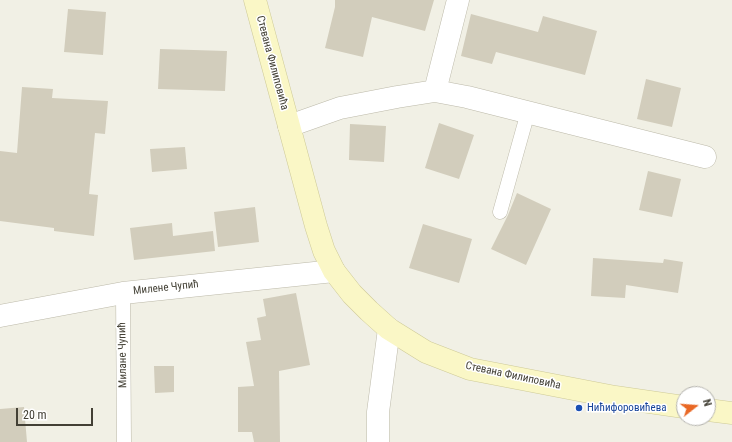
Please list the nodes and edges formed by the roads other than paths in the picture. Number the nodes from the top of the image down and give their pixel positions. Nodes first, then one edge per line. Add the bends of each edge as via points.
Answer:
1 (255, 0) edge
2 (458, 0) edge
3 (435, 91) junction
4 (528, 112) junction
5 (290, 126) junction
6 (705, 157) dead end
7 (500, 212) dead end
8 (334, 271) junction
9 (123, 293) junction
10 (0, 316) edge
11 (388, 329) junction
12 (676, 406) edge
13 (716, 411) edge
14 (732, 413) edge
15 (124, 442) edge
16 (378, 442) edge

1 - 5 main road, Стевана Филиповића
2 - 3 street
3 - 4 street, Стевана Филиповића
3 - 5 street, Стевана Филиповића via 340,108
4 - 6 street, Стевана Филиповића
4 - 7 lane
5 - 8 main road, Стевана Филиповића via 316,226
8 - 9 street, Милене Чупић
8 - 11 main road, Стевана Филиповића via 352,294
9 - 10 street, Милене Чупић
9 - 15 lane, Милане Чупић
11 - 12 main road, Стевана Филиповића via 426,352 470,369 615,397
11 - 16 street via 378,412
13 - 14 main road

